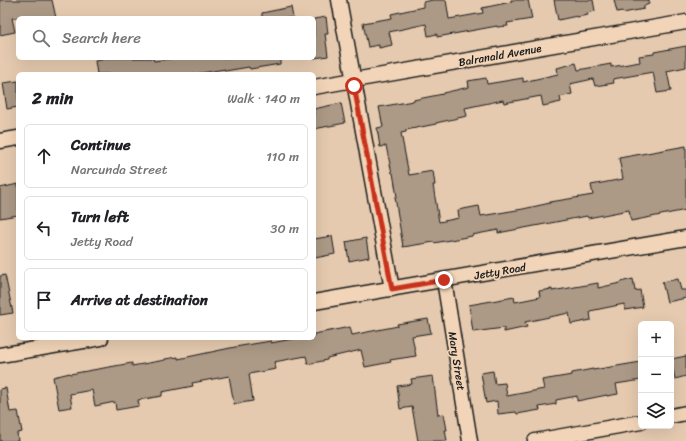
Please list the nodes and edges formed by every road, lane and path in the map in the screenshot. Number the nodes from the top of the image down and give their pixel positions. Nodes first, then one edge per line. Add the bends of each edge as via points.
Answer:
1 (339, 0) edge
2 (686, 22) edge
3 (353, 81) junction
4 (316, 87) edge
5 (16, 138) edge
6 (0, 141) edge
7 (686, 238) edge
8 (444, 280) junction
9 (392, 289) junction
10 (316, 302) edge
11 (89, 340) edge
12 (2, 355) edge
13 (686, 413) edge
14 (674, 415) edge
15 (638, 423) edge
16 (470, 441) edge
17 (535, 441) edge

1 - 3 street
2 - 3 street, Balranald Avenue
3 - 4 street, Balranald Avenue
3 - 9 street
5 - 6 street
7 - 8 street, Jetty Road
8 - 9 street, Jetty Road
8 - 16 street, Mary Street
9 - 10 street, Jetty Road
11 - 12 street
13 - 14 street
15 - 17 street

